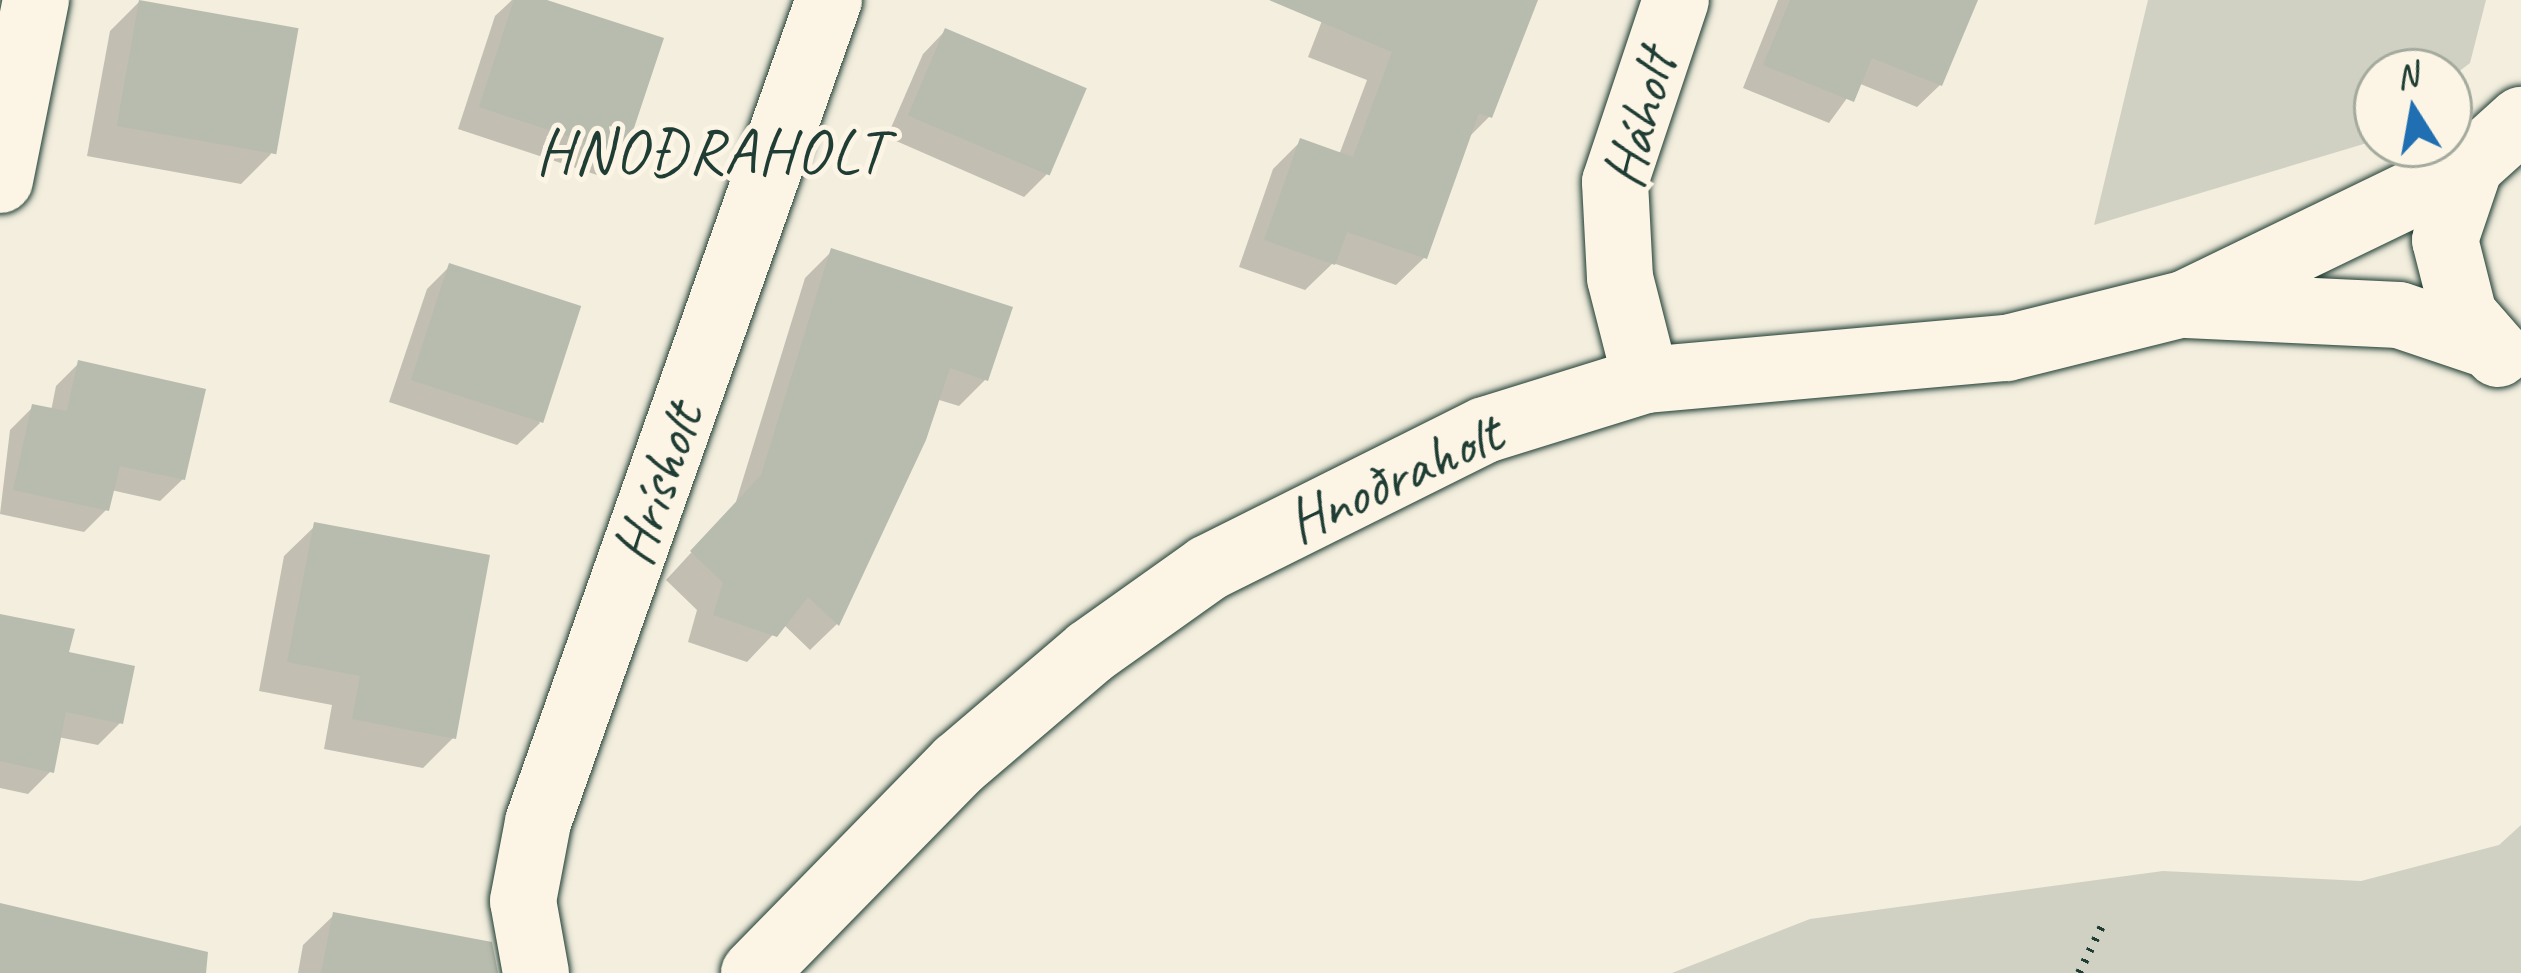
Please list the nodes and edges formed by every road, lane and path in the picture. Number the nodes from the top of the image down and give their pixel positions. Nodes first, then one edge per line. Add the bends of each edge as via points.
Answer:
1 (36, 0) edge
2 (829, 0) edge
3 (1676, 0) edge
4 (2507, 130) edge
5 (0, 180) edge
6 (2184, 304) junction
7 (2504, 357) edge
8 (1646, 380) junction
9 (2102, 926) dead end
10 (536, 973) edge
11 (754, 973) edge
12 (2079, 973) edge

1 - 5 street
2 - 10 street, Hrísholt via 538,822 524,901
3 - 8 street, Háholt via 1616,182 1620,278
4 - 6 street, Hnoðraholt
4 - 7 street via 2452,201 2447,259 2464,315
6 - 7 street, Hnoðraholt via 2398,315
6 - 8 street, Hnoðraholt via 2007,348
8 - 11 street, Hnoðraholt via 1485,430 1208,568 1090,652 958,764
9 - 12 path

